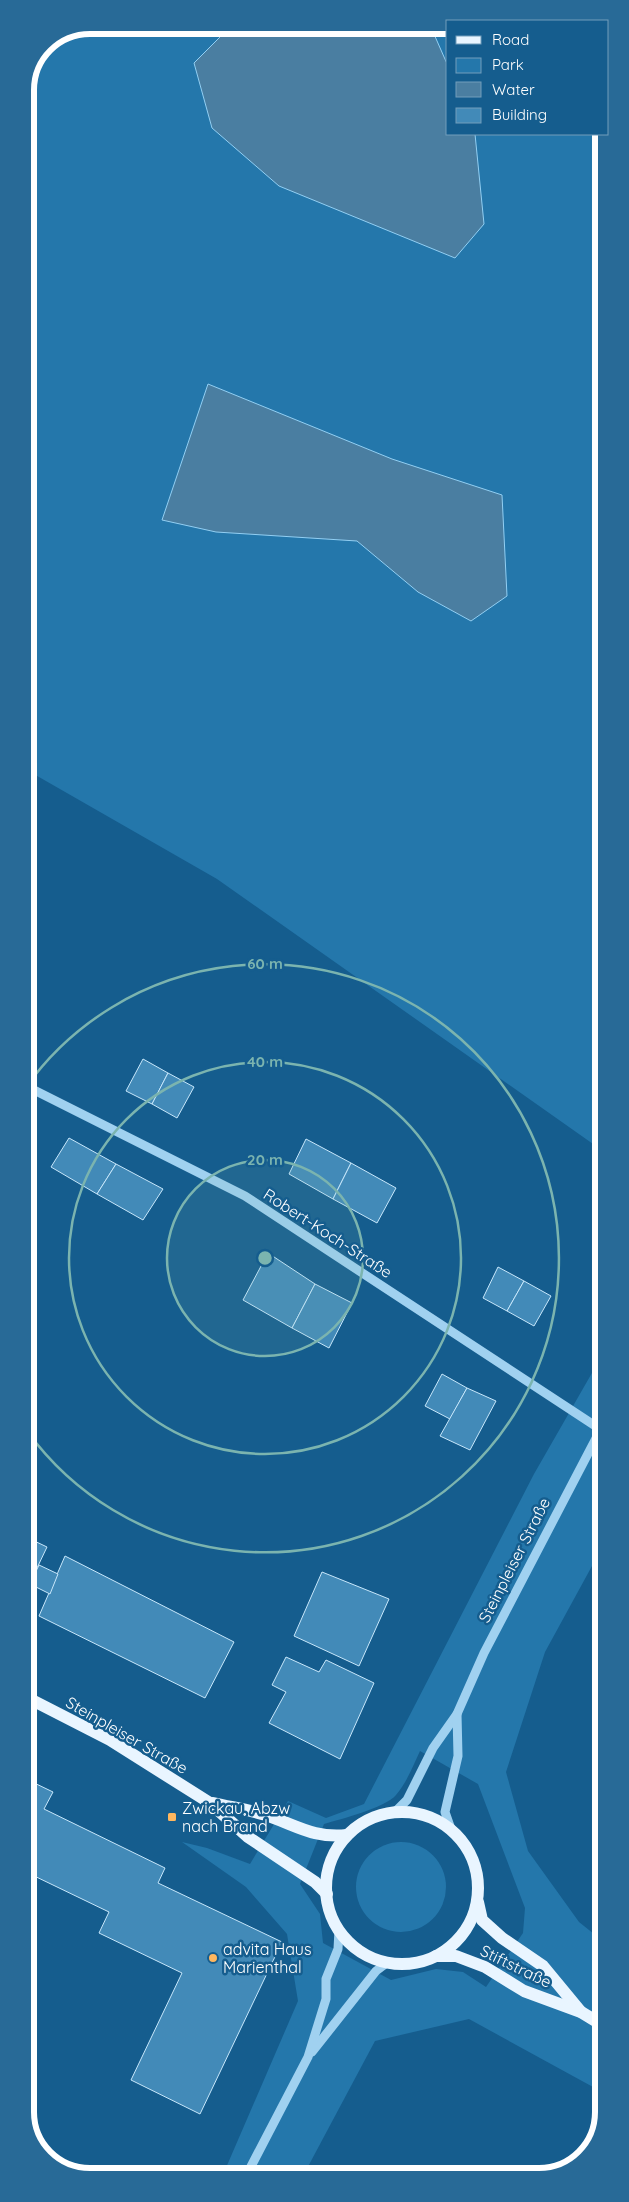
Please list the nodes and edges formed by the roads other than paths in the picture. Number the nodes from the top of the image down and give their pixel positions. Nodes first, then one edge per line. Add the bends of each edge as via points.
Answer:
1 (34, 1090) edge
2 (595, 1421) edge
3 (595, 1439) edge
4 (34, 1701) edge
5 (458, 1714) junction
6 (210, 1802) junction
7 (395, 1812) junction
8 (451, 1829) junction
9 (347, 1836) junction
10 (327, 1894) junction
11 (477, 1900) junction
12 (339, 1930) junction
13 (436, 1956) junction
14 (388, 1962) junction
15 (581, 2012) junction
16 (595, 2021) edge
17 (308, 2057) junction
18 (250, 2168) edge

1 - 2 street, Robert-Koch-Straße via 245,1196
3 - 5 street, Steinpleiser Straße via 484,1653
4 - 6 main road, Steinpleiser Straße via 110,1740
5 - 7 street, Steinpleiser Straße via 432,1748 407,1800
5 - 8 street, Steinpleiser Straße via 458,1756 445,1812
6 - 9 main road, Steinpleiser Straße via 263,1814 290,1826 330,1837
6 - 10 main road, Steinpleiser Straße via 248,1837 315,1882
7 - 8 main road via 425,1815
7 - 9 main road via 369,1820
8 - 11 main road via 470,1854 476,1868
9 - 10 main road via 334,1853 328,1873
10 - 12 main road
11 - 13 main road via 473,1914 458,1938
11 - 15 main road, Stiftstraße via 482,1920 543,1966
12 - 14 main road via 360,1951
12 - 17 street via 338,1950 326,1979 326,1999
13 - 14 main road via 412,1963
13 - 15 main road, Stiftstraße via 456,1956 485,1967 524,1991
14 - 17 street via 376,1971
15 - 16 main road, Stiftstraße
17 - 18 street

